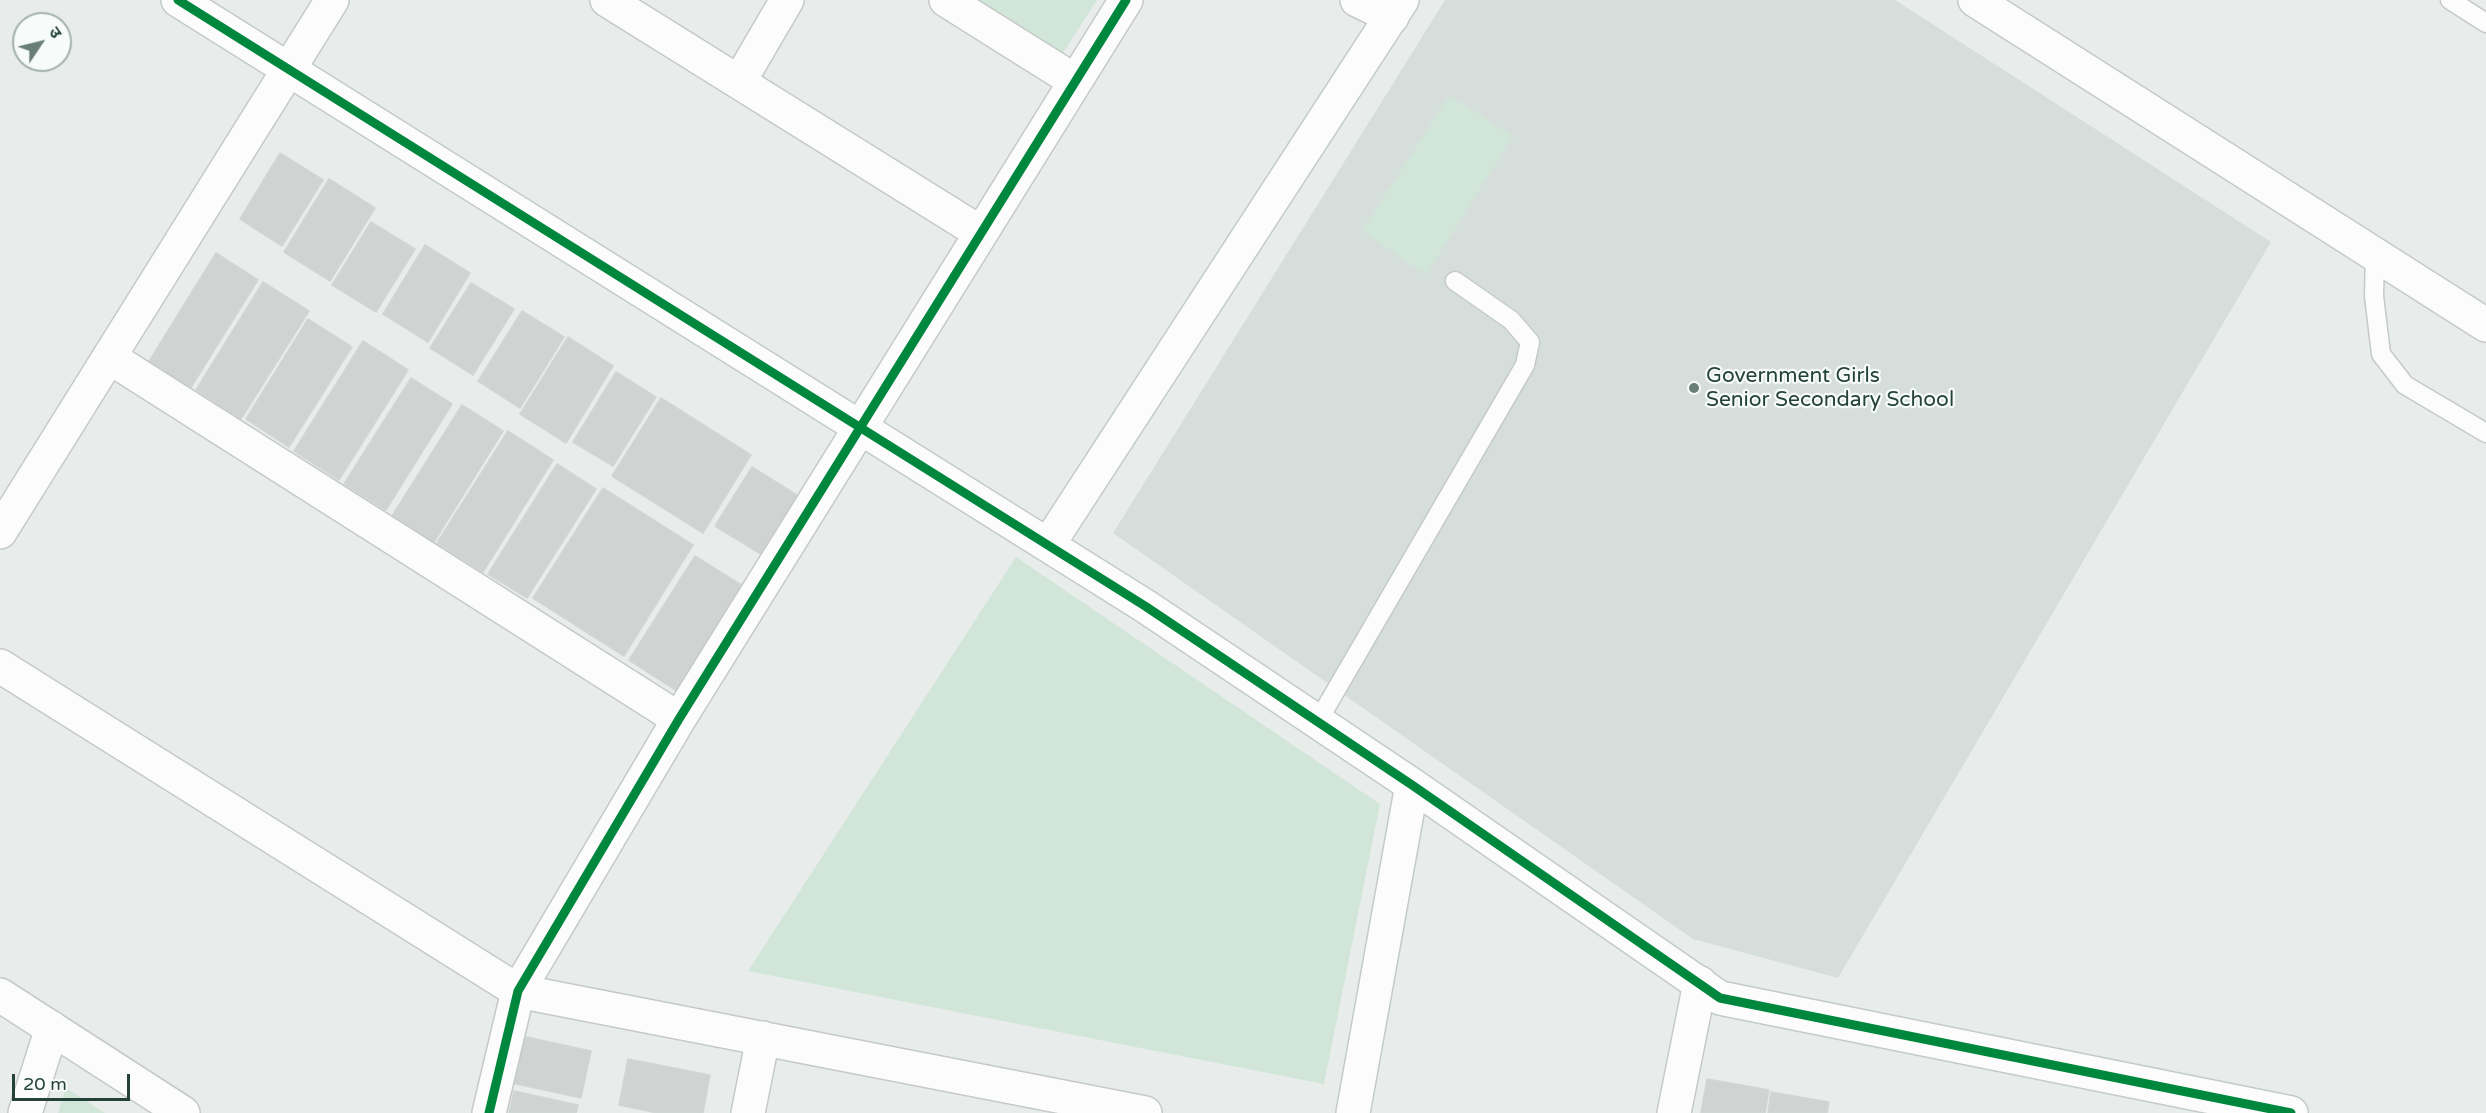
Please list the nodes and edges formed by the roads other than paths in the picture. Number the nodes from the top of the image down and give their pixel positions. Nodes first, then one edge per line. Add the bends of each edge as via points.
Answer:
1 (178, 0) edge
2 (332, 0) edge
3 (608, 0) edge
4 (787, 0) edge
5 (946, 0) edge
6 (1126, 0) edge
7 (1357, 0) edge
8 (1975, 0) edge
9 (2450, 0) edge
10 (1397, 9) edge
11 (2486, 23) edge
12 (289, 69) junction
13 (1075, 81) junction
14 (739, 82) junction
15 (981, 233) junction
16 (2376, 255) junction
17 (1455, 281) dead end
18 (2486, 325) edge
19 (109, 357) junction
20 (860, 427) junction
21 (2486, 433) edge
22 (0, 532) edge
23 (1048, 545) junction
24 (0, 666) edge
25 (679, 719) junction
26 (1318, 721) junction
27 (1412, 785) junction
28 (1700, 983) junction
29 (518, 991) junction
30 (0, 995) edge
31 (52, 1028) junction
32 (763, 1038) junction
33 (25, 1113) edge
34 (183, 1113) edge
35 (489, 1113) edge
36 (748, 1113) edge
37 (1145, 1113) edge
38 (1353, 1113) edge
39 (1674, 1113) edge
40 (2291, 1113) edge

1 - 12 street
2 - 12 street
3 - 14 street
4 - 14 street
5 - 13 street
6 - 13 street
7 - 10 street
8 - 16 street
9 - 11 lane
10 - 23 street
12 - 19 street
12 - 20 street
13 - 15 street
14 - 15 street
15 - 20 street
16 - 18 street
16 - 21 lane via 2374,296 2381,354 2405,385
17 - 26 lane via 1511,320 1530,342 1525,365
19 - 22 street
19 - 25 street
20 - 23 street
20 - 25 street
23 - 26 street
24 - 29 street
25 - 29 street
26 - 27 street
27 - 28 street
27 - 38 street
28 - 39 street
28 - 40 street via 1720,998
29 - 32 street
29 - 35 street
30 - 31 street
31 - 33 street
31 - 34 street
32 - 36 street
32 - 37 street

